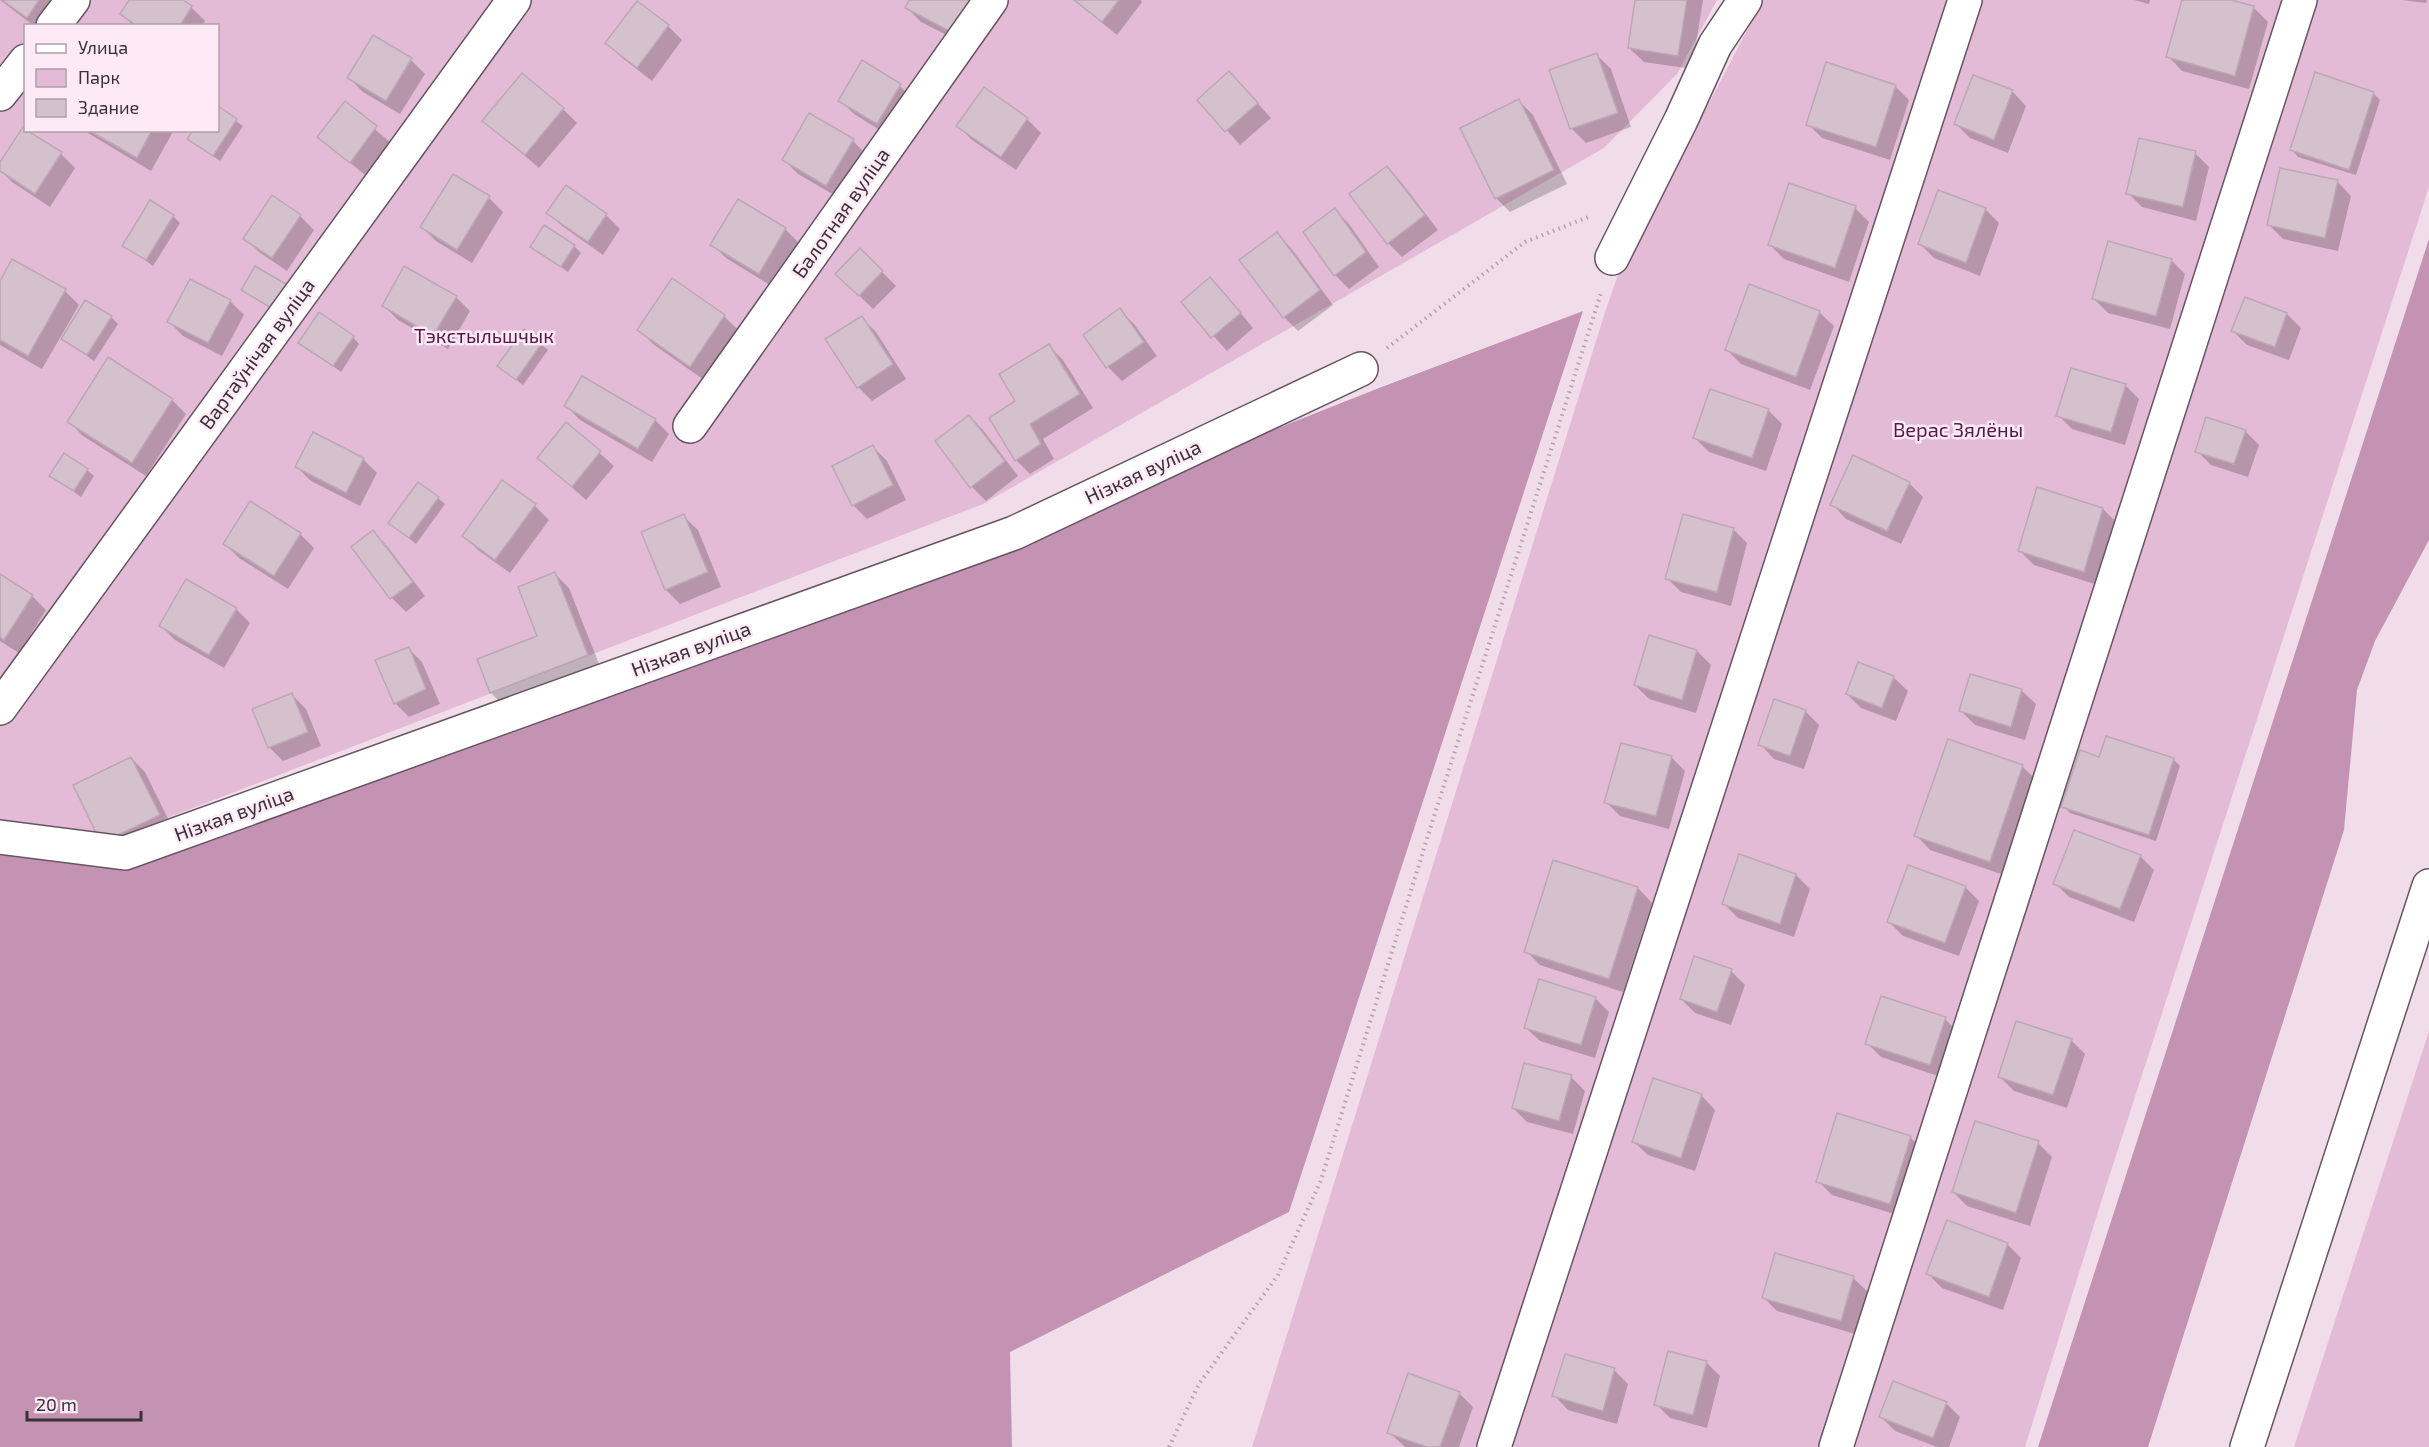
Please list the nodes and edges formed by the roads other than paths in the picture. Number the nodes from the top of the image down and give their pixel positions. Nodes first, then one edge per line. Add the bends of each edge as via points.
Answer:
1 (73, 0) edge
2 (514, 0) edge
3 (991, 0) edge
4 (1745, 0) edge
5 (1965, 0) edge
6 (2300, 0) edge
7 (55, 24) edge
8 (24, 64) edge
9 (0, 94) edge
10 (1612, 258) road end
11 (1361, 369) road end
12 (690, 426) dead end
13 (0, 708) edge
14 (0, 837) edge
15 (2429, 886) edge
16 (1494, 1447) edge
17 (1836, 1447) edge
18 (2247, 1447) edge

1 - 7 street
2 - 13 street, Вартаўнічая вуліца
3 - 12 street, Балотная вуліца
4 - 10 street via 1715,45
5 - 16 street
6 - 17 street
8 - 9 street
11 - 14 street, Нізкая вуліца via 1014,533 125,853
15 - 18 street

